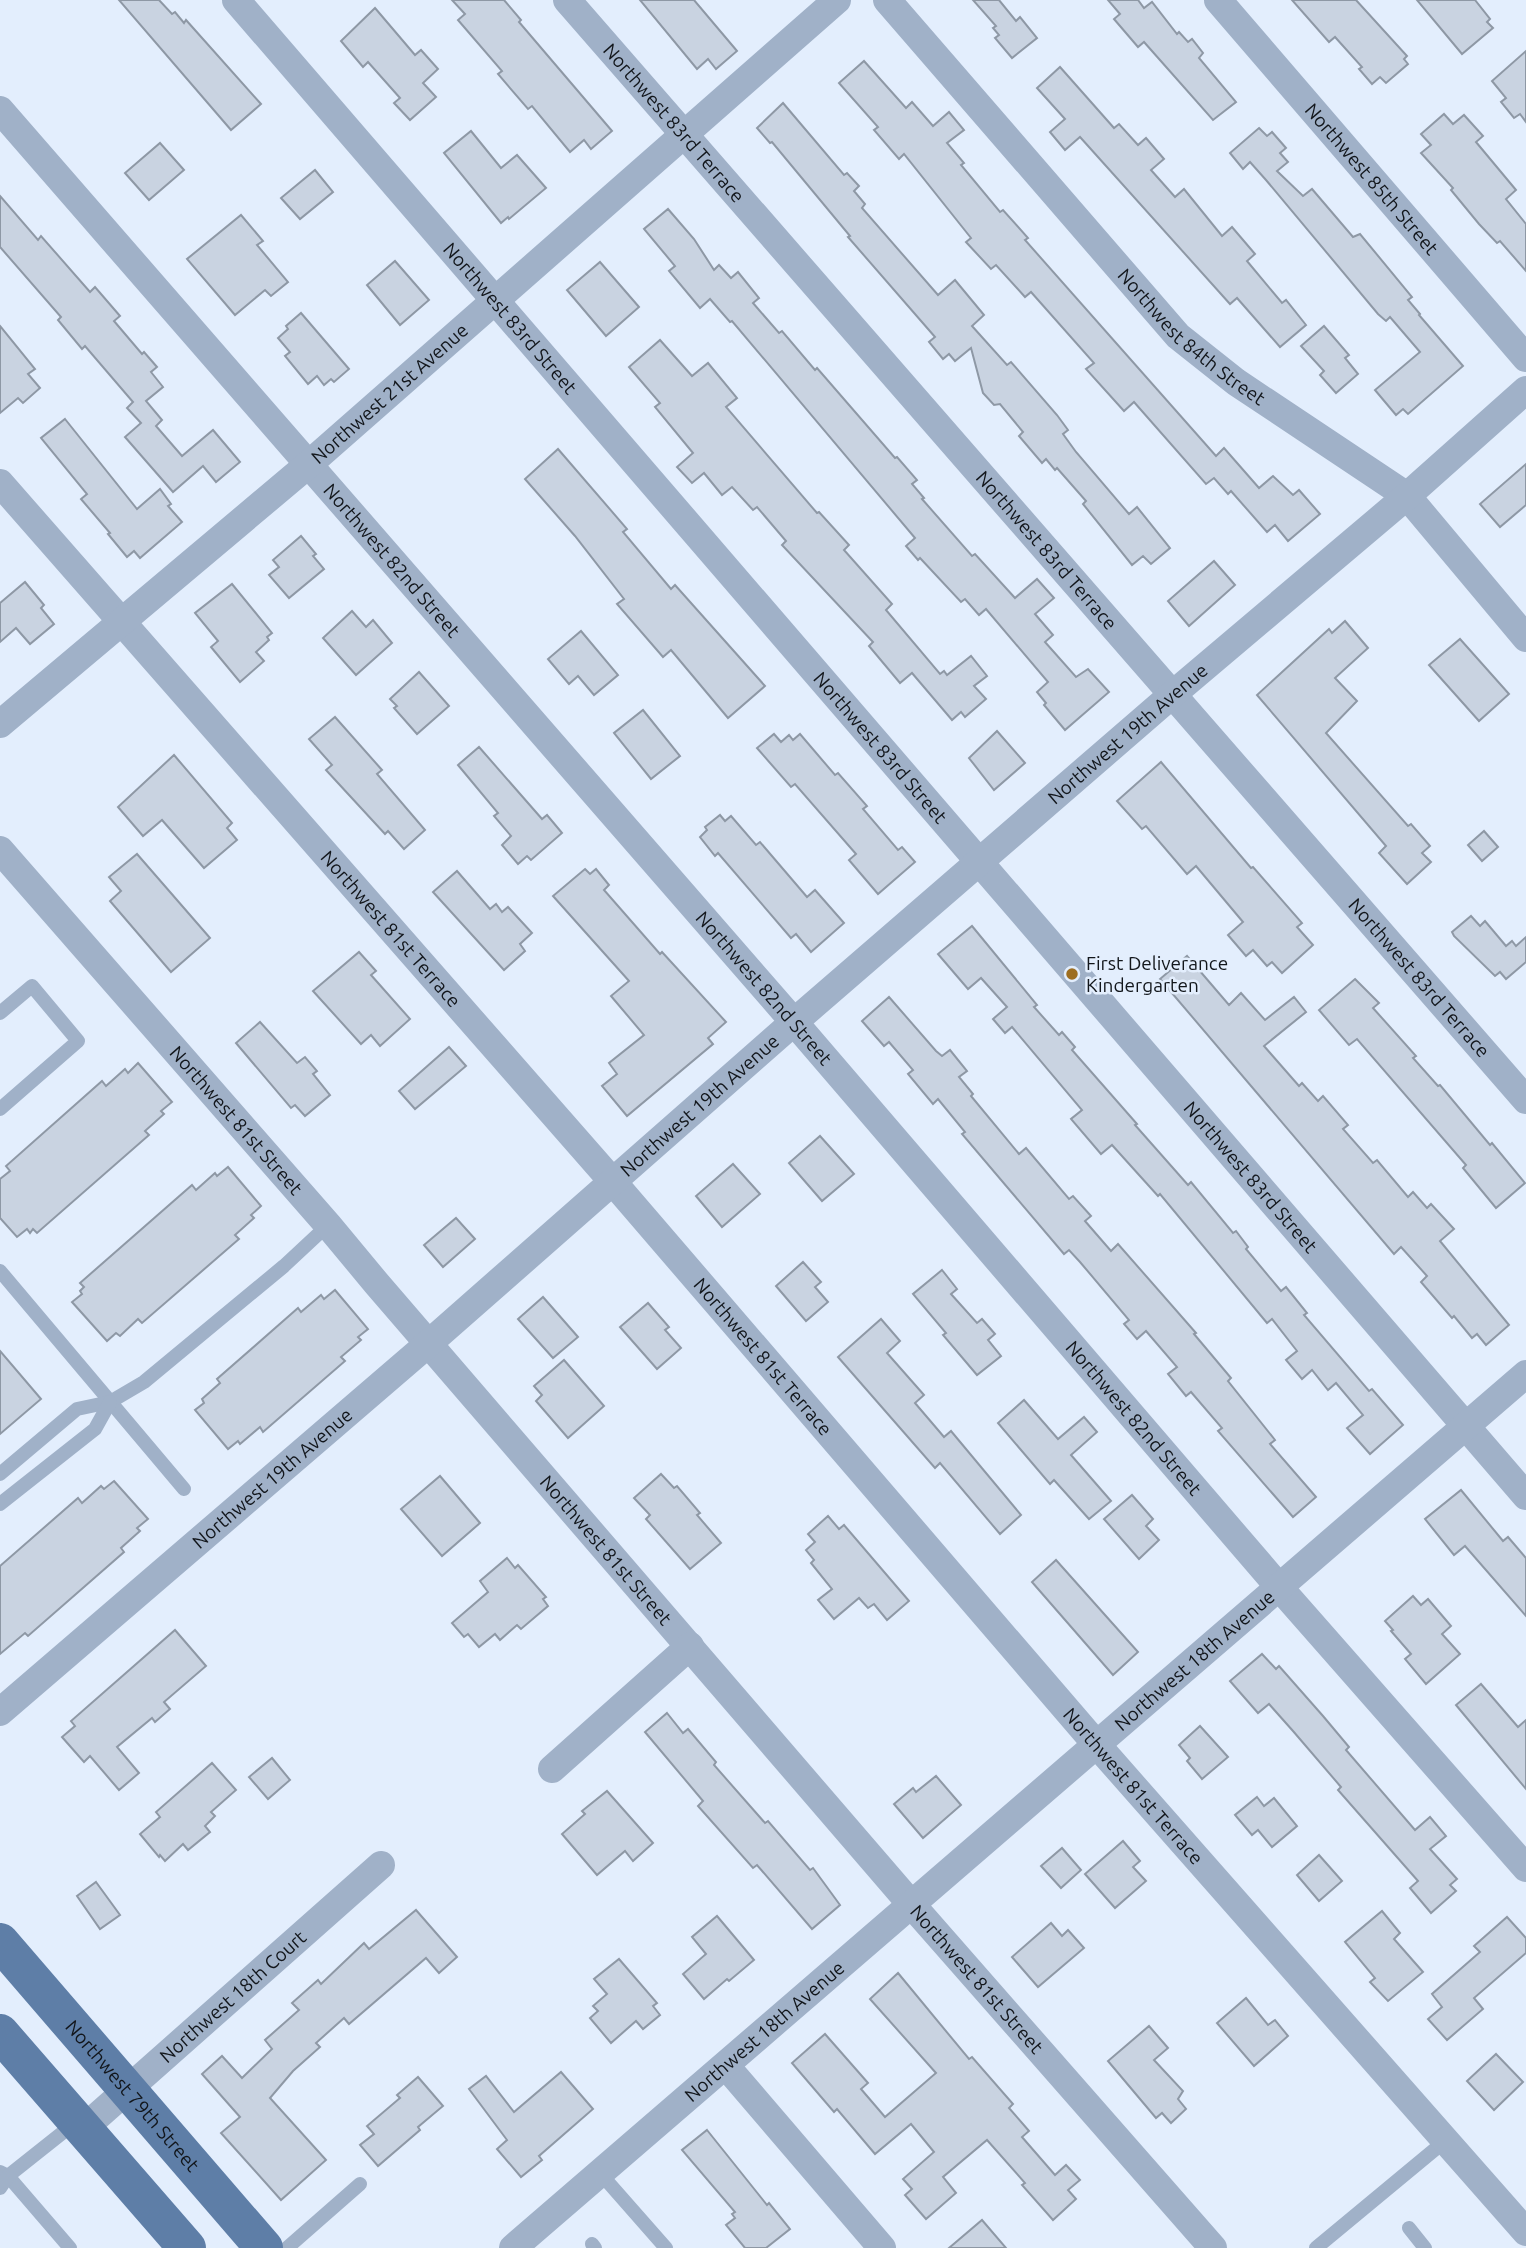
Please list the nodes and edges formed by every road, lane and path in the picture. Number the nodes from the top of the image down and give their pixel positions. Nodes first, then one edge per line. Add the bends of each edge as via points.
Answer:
1 (236, 0) edge
2 (567, 0) edge
3 (837, 0) edge
4 (887, 0) edge
5 (1218, 0) edge
6 (0, 110) edge
7 (683, 136) junction
8 (496, 300) junction
9 (1526, 358) edge
10 (1526, 390) edge
11 (309, 464) junction
12 (0, 482) edge
13 (1407, 496) junction
14 (122, 623) junction
15 (1526, 638) edge
16 (1173, 694) junction
17 (0, 724) edge
18 (0, 850) edge
19 (981, 863) junction
20 (0, 1013) edge
21 (794, 1022) junction
22 (1526, 1100) edge
23 (0, 1109) edge
24 (613, 1182) junction
25 (328, 1225) junction
26 (0, 1271) edge
27 (429, 1344) junction
28 (1526, 1374) edge
29 (110, 1402) junction
30 (1464, 1427) junction
31 (0, 1474) edge
32 (184, 1489) dead end
33 (1526, 1496) edge
34 (0, 1504) edge
35 (1279, 1587) junction
36 (690, 1646) junction
37 (0, 1712) edge
38 (1097, 1745) junction
39 (552, 1769) dead end
40 (381, 1865) dead end
41 (1526, 1868) edge
42 (911, 1904) junction
43 (0, 1942) edge
44 (0, 2033) edge
45 (726, 2066) junction
46 (127, 2090) junction
47 (80, 2125) junction
48 (1445, 2140) junction
49 (600, 2173) junction
50 (3, 2179) edge
51 (360, 2183) dead end
52 (1409, 2228) dead end
53 (1526, 2232) edge
54 (70, 2248) edge
55 (187, 2248) edge
56 (264, 2248) edge
57 (287, 2248) edge
58 (513, 2248) edge
59 (666, 2248) edge
60 (881, 2248) edge
61 (1213, 2248) edge
62 (1316, 2248) edge
63 (1424, 2248) edge

1 - 8 street, Northwest 83rd Street
2 - 7 street, Northwest 83rd Terrace
3 - 7 street, Northwest 21st Avenue
4 - 13 street, Northwest 84th Street via 1178,336 1236,382
5 - 9 street, Northwest 85th Street
6 - 11 street, Northwest 82nd Street
7 - 8 street, Northwest 21st Avenue
7 - 16 street, Northwest 83rd Terrace
8 - 11 street, Northwest 21st Avenue
8 - 19 street, Northwest 83rd Street
10 - 13 street, Northwest 19th Avenue
11 - 14 street, Northwest 21st Avenue
11 - 21 street, Northwest 82nd Street
12 - 14 street, Northwest 81st Terrace
13 - 15 street, Northwest 84th Street
13 - 16 street, Northwest 19th Avenue
14 - 17 street, Northwest 21st Avenue
14 - 24 street, Northwest 81st Terrace
16 - 19 street, Northwest 19th Avenue
16 - 22 street, Northwest 83rd Terrace
18 - 25 street, Northwest 81st Street
19 - 21 street, Northwest 19th Avenue
19 - 30 street, Northwest 83rd Street
20 - 23 lane via 32,986 78,1041
21 - 24 street, Northwest 19th Avenue
21 - 35 street, Northwest 82nd Street
24 - 27 street, Northwest 19th Avenue
24 - 38 street, Northwest 81st Terrace
25 - 27 street, Northwest 81st Street
25 - 29 lane via 145,1382
26 - 29 lane
27 - 36 street, Northwest 81st Street
27 - 37 street, Northwest 19th Avenue
28 - 30 street, Northwest 18th Avenue
29 - 31 lane via 78,1409
29 - 32 lane
29 - 34 lane via 95,1429
30 - 33 street, Northwest 83rd Street
30 - 35 street, Northwest 18th Avenue
35 - 38 street, Northwest 18th Avenue
35 - 41 street, Northwest 82nd Street
36 - 39 street
36 - 42 street, Northwest 81st Street
38 - 42 street, Northwest 18th Avenue
38 - 48 street, Northwest 81st Terrace
40 - 46 street, Northwest 18th Court
42 - 45 street, Northwest 18th Avenue
42 - 61 street, Northwest 81st Street
43 - 46 main road, Northwest 79th Street
44 - 47 main road
45 - 49 street, Northwest 18th Avenue
45 - 60 street
46 - 47 street, Northwest 18th Court
46 - 56 main road, Northwest 79th Street
47 - 50 lane
47 - 55 main road
48 - 53 street, Northwest 81st Terrace
48 - 62 lane
49 - 58 street, Northwest 18th Avenue
49 - 59 lane
50 - 54 lane
51 - 57 lane
52 - 63 lane

